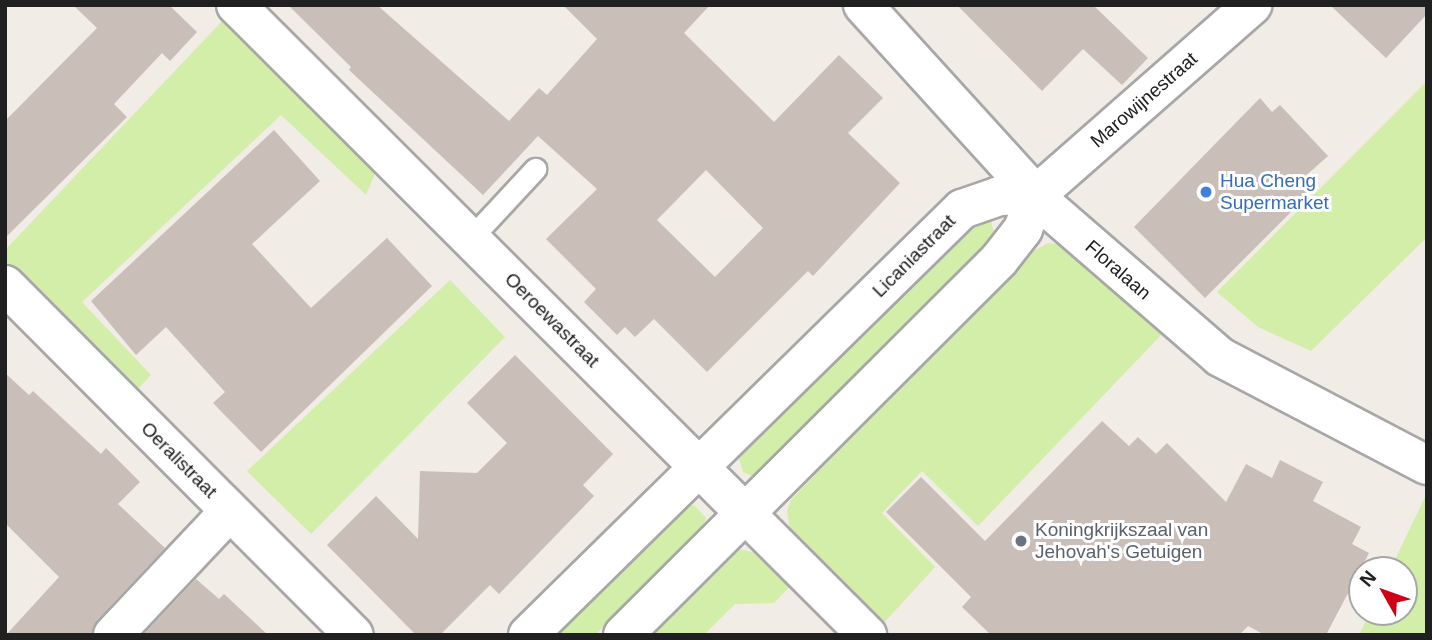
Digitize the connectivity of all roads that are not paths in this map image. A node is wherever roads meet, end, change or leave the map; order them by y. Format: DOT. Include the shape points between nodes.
graph roads {
  1 [pos="236,5"];
  2 [pos="863,5"];
  3 [pos="1252,5"];
  4 [pos="536,169"];
  5 [pos="1036,195"];
  6 [pos="470,239"];
  7 [pos="5,285"];
  8 [pos="1427,465"];
  9 [pos="700,467"];
  10 [pos="230,511"];
  11 [pos="747,513"];
  12 [pos="113,635"];
  13 [pos="354,635"];
  14 [pos="528,635"];
  15 [pos="623,635"];
  16 [pos="867,635"];
  1 -- 6 [label="street, Oeroewastraat"];
  2 -- 5 [label="street, Floralaan"];
  3 -- 5 [label="street, Marowijnestraat"];
  4 -- 6 [label="lane"];
  5 -- 8 [label="street, Floralaan" via="1220,357"];
  5 -- 9 [label="street, Licaniastraat" via="999,196 962,209"];
  5 -- 11 [label="street" via="1023,229 999,260"];
  6 -- 9 [label="street, Oeroewastraat"];
  7 -- 10 [label="street, Oeralistraat"];
  9 -- 11 [label="street, Oeroewastraat"];
  9 -- 14 [label="street, Licaniastraat"];
  10 -- 12 [label="street"];
  10 -- 13 [label="street, Oeralistraat"];
  11 -- 15 [label="street"];
  11 -- 16 [label="street, Oeroewastraat"];
}
